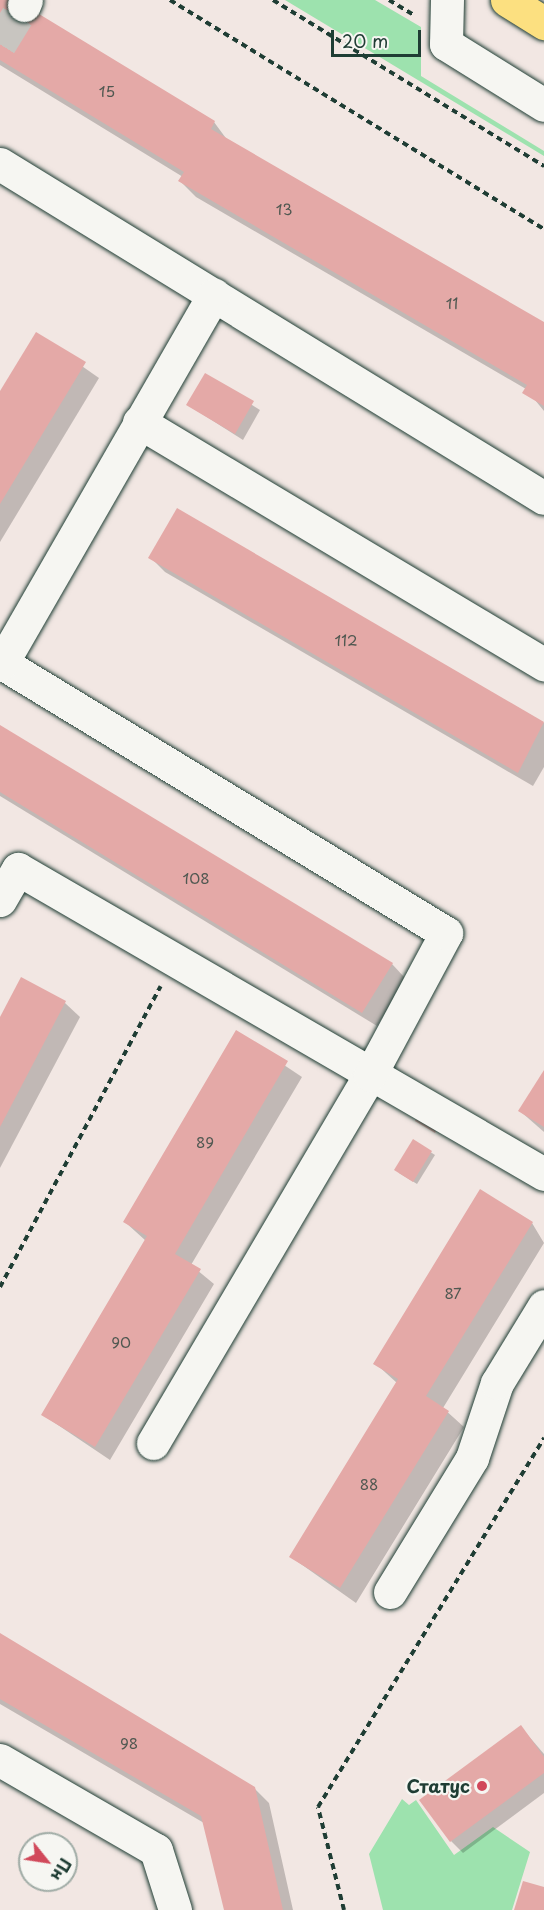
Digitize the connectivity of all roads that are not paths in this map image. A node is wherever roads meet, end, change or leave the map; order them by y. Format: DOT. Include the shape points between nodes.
graph roads {
  1 [pos="447,0"];
  2 [pos="507,0"];
  3 [pos="544,22"];
  4 [pos="544,105"];
  5 [pos="0,164"];
  6 [pos="213,295"];
  7 [pos="139,422"];
  8 [pos="544,498"];
  9 [pos="544,664"];
  10 [pos="0,900"];
  11 [pos="370,1075"];
  12 [pos="544,1174"];
  13 [pos="544,1306"];
  14 [pos="153,1443"];
  15 [pos="390,1592"];
  16 [pos="0,1760"];
  17 [pos="176,1910"];
  1 -- 4 [label="lane" via="446,45"];
  2 -- 3 [label="main road"];
  5 -- 6 [label="lane"];
  6 -- 7 [label="lane"];
  6 -- 8 [label="lane"];
  7 -- 9 [label="lane"];
  7 -- 11 [label="lane" via="2,663 439,925 444,944"];
  10 -- 11 [label="lane" via="18,869"];
  11 -- 12 [label="lane"];
  11 -- 14 [label="lane"];
  13 -- 15 [label="lane" via="497,1383 472,1458"];
  16 -- 17 [label="lane" via="156,1850"];
}
